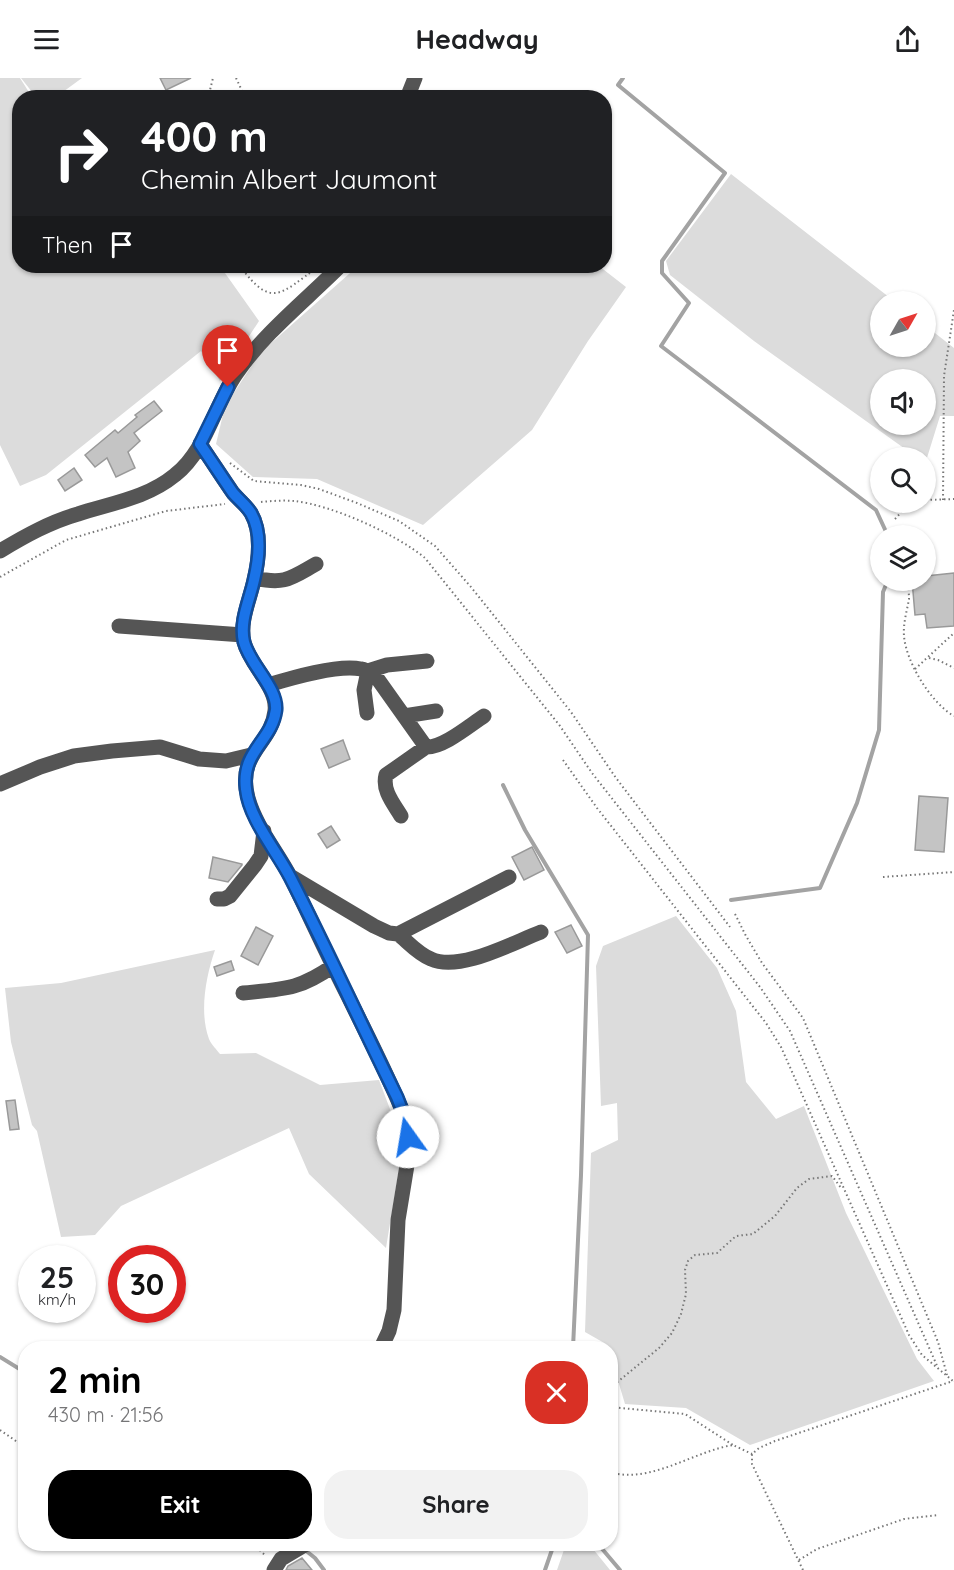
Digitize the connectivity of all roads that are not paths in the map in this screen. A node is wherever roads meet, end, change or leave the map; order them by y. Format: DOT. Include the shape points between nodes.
graph roads {
  1 [pos="333,273"];
  2 [pos="204,449"];
  3 [pos="0,551"];
  4 [pos="316,564"];
  5 [pos="255,578"];
  6 [pos="119,626"];
  7 [pos="243,635"];
  8 [pos="427,661"];
  9 [pos="368,671"];
  10 [pos="268,685"];
  11 [pos="436,711"];
  12 [pos="367,713"];
  13 [pos="404,716"];
  14 [pos="484,716"];
  15 [pos="426,747"];
  16 [pos="251,755"];
  17 [pos="0,784"];
  18 [pos="401,816"];
  19 [pos="264,831"];
  20 [pos="290,876"];
  21 [pos="509,877"];
  22 [pos="217,900"];
  23 [pos="541,932"];
  24 [pos="398,934"];
  25 [pos="333,966"];
  26 [pos="243,993"];
  27 [pos="384,1341"];
  28 [pos="295,1551"];
  29 [pos="275,1567"];
  1 -- 2 [label="street" via="269,334 236,374 220,400"];
  2 -- 3 [label="street" via="162,485 46,525"];
  2 -- 5 [label="street" via="256,525"];
  4 -- 5 [label="street" via="288,580"];
  5 -- 7 [label="street"];
  6 -- 7 [label="street"];
  7 -- 10 [label="street" via="247,652"];
  8 -- 9 [label="street"];
  9 -- 10 [label="street" via="345,667"];
  9 -- 12 [label="street" via="364,690"];
  9 -- 13 [label="street"];
  10 -- 16 [label="street" via="276,708 274,720"];
  11 -- 13 [label="street"];
  13 -- 15 [label="street"];
  14 -- 15 [label="street" via="442,744"];
  15 -- 18 [label="street" via="386,775 385,789"];
  16 -- 17 [label="street" via="226,760 199,759 159,747 112,751 74,756"];
  16 -- 19 [label="street" via="246,788"];
  19 -- 20 [label="street"];
  19 -- 22 [label="street" via="261,856 255,865 230,896"];
  20 -- 24 [label="street" via="374,926"];
  20 -- 25 [label="street"];
  21 -- 24 [label="street"];
  23 -- 24 [label="street" via="470,960 448,963 432,960"];
  25 -- 26 [label="street" via="292,988"];
  25 -- 27 [label="street" via="397,1097 408,1137 398,1220 394,1310"];
  28 -- 29 [label="street"];
}
